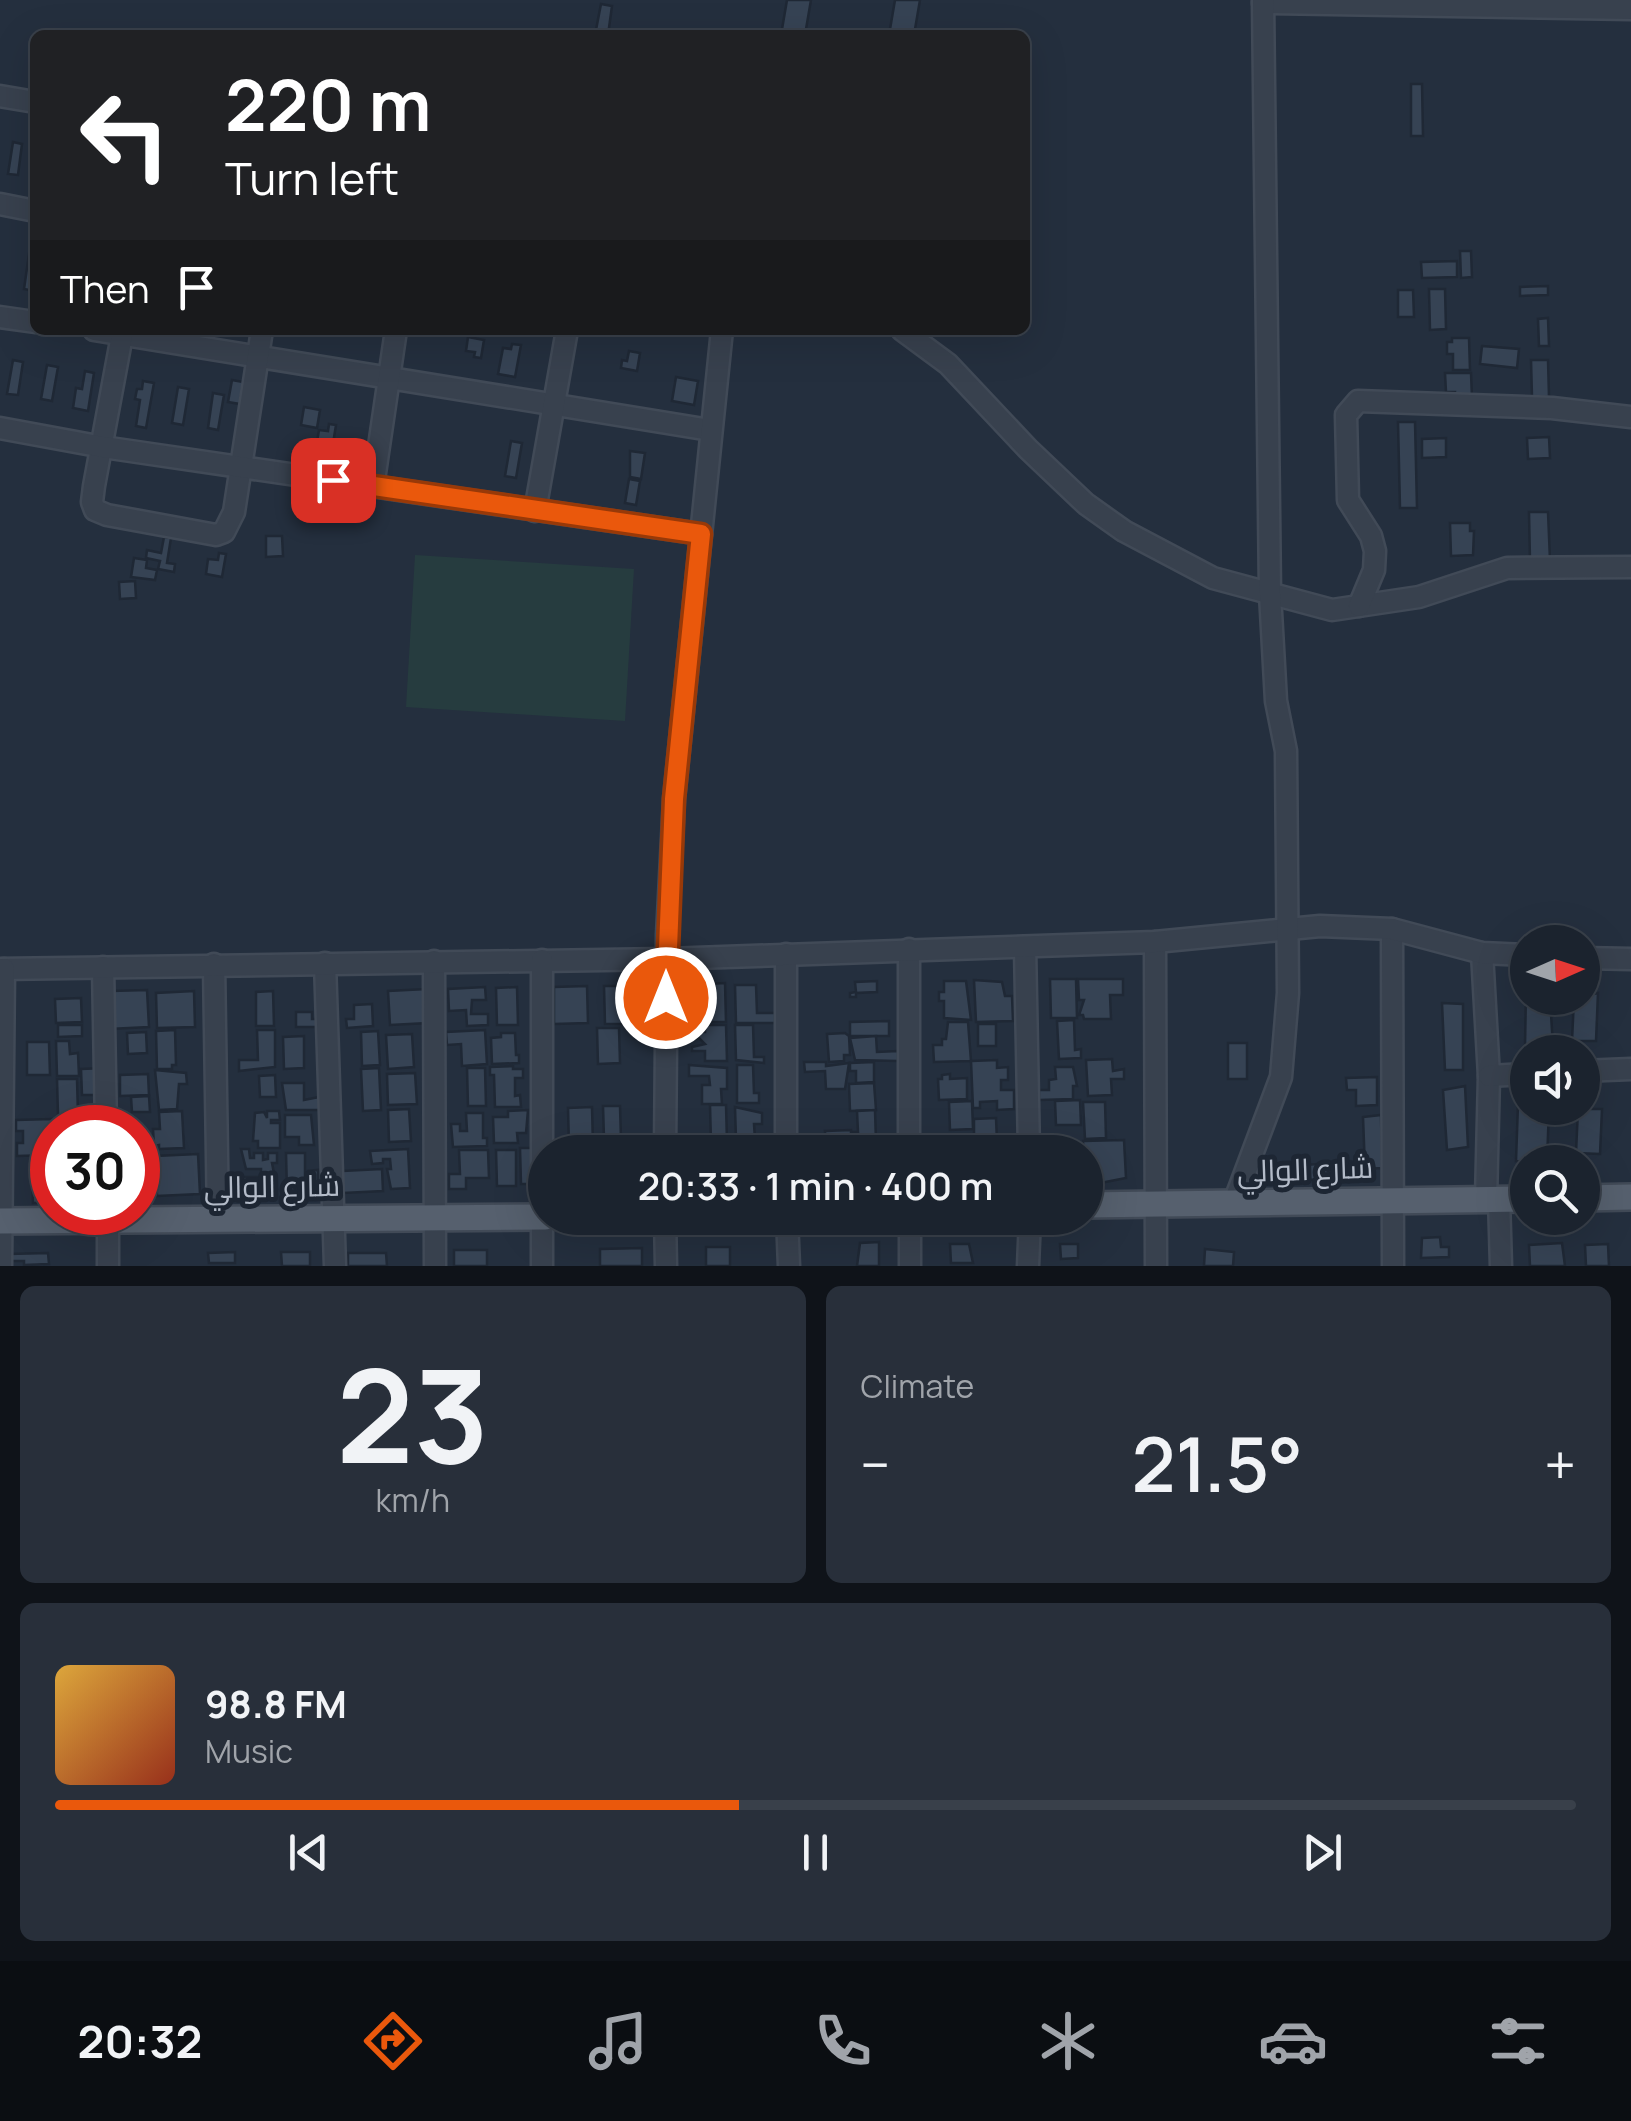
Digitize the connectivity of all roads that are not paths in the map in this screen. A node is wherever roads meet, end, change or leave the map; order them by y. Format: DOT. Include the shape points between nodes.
graph roads {
  1 [pos="1263,2"];
  2 [pos="1618,6"];
  3 [pos="0,96"];
  4 [pos="30,101"];
  5 [pos="0,204"];
  6 [pos="30,209"];
  7 [pos="0,316"];
  8 [pos="30,321"];
  9 [pos="122,335"];
  10 [pos="139,335"];
  11 [pos="261,335"];
  12 [pos="395,335"];
  13 [pos="566,335"];
  14 [pos="721,335"];
  15 [pos="909,335"];
  16 [pos="257,357"];
  17 [pos="389,378"];
  18 [pos="554,405"];
  19 [pos="1631,417"];
  20 [pos="0,428"];
  21 [pos="710,430"];
  22 [pos="103,446"];
  23 [pos="239,467"];
  24 [pos="372,486"];
  25 [pos="535,511"];
  26 [pos="701,534"];
  27 [pos="1631,567"];
  28 [pos="1270,594"];
  29 [pos="1359,606"];
  30 [pos="1286,930"];
  31 [pos="1392,930"];
  32 [pos="1154,942"];
  33 [pos="1025,947"];
  34 [pos="909,949"];
  35 [pos="1482,953"];
  36 [pos="786,954"];
  37 [pos="1510,955"];
  38 [pos="1600,958"];
  39 [pos="667,959"];
  40 [pos="1631,959"];
  41 [pos="542,960"];
  42 [pos="434,961"];
  43 [pos="326,963"];
  44 [pos="214,964"];
  45 [pos="103,967"];
  46 [pos="2,969"];
  47 [pos="1631,1069"];
  48 [pos="1600,1071"];
  49 [pos="1510,1075"];
  50 [pos="1489,1076"];
  51 [pos="106,1105"];
  52 [pos="543,1135"];
  53 [pos="665,1135"];
  54 [pos="786,1135"];
  55 [pos="909,1135"];
  56 [pos="1029,1135"];
  57 [pos="1600,1198"];
  58 [pos="1631,1198"];
  59 [pos="1493,1199"];
  60 [pos="1510,1199"];
  61 [pos="1393,1200"];
  62 [pos="1154,1204"];
  63 [pos="1103,1205"];
  64 [pos="1233,1205"];
  65 [pos="434,1217"];
  66 [pos="528,1217"];
  67 [pos="160,1218"];
  68 [pos="335,1219"];
  69 [pos="30,1220"];
  70 [pos="218,1220"];
  71 [pos="1,1221"];
  72 [pos="108,1235"];
  73 [pos="543,1235"];
  74 [pos="665,1235"];
  75 [pos="788,1235"];
  76 [pos="910,1235"];
  77 [pos="1029,1235"];
  78 [pos="1,1266"];
  79 [pos="108,1266"];
  80 [pos="335,1266"];
  81 [pos="435,1266"];
  82 [pos="542,1266"];
  83 [pos="666,1266"];
  84 [pos="789,1266"];
  85 [pos="910,1266"];
  86 [pos="1028,1266"];
  87 [pos="1156,1266"];
  88 [pos="1393,1266"];
  89 [pos="1501,1266"];
  1 -- 2 [label="street"];
  1 -- 28 [label="street"];
  3 -- 4 [label="street"];
  5 -- 6 [label="street"];
  7 -- 8 [label="street"];
  9 -- 22 [label="street"];
  10 -- 16 [label="street"];
  11 -- 16 [label="street"];
  12 -- 17 [label="street"];
  13 -- 18 [label="street"];
  14 -- 21 [label="street"];
  15 -- 28 [label="street" via="948,364 1086,504 1124,532 1214,578"];
  16 -- 17 [label="street"];
  16 -- 23 [label="street"];
  17 -- 18 [label="street"];
  17 -- 24 [label="street"];
  18 -- 21 [label="street"];
  18 -- 25 [label="street"];
  19 -- 29 [label="street" via="1358,401 1346,415 1348,500 1375,551"];
  20 -- 22 [label="street"];
  21 -- 26 [label="street"];
  22 -- 23 [label="street"];
  22 -- 23 [label="street" via="95,510 216,535 230,524"];
  23 -- 24 [label="street"];
  24 -- 25 [label="street"];
  25 -- 26 [label="street"];
  26 -- 39 [label="street" via="674,799"];
  27 -- 29 [label="street" via="1508,568 1419,597"];
  28 -- 29 [label="street" via="1332,610"];
  28 -- 30 [label="street" via="1286,751"];
  30 -- 31 [label="street"];
  30 -- 32 [label="street"];
  30 -- 64 [label="street" via="1281,1077"];
  31 -- 35 [label="street"];
  31 -- 61 [label="street"];
  32 -- 33 [label="street"];
  32 -- 62 [label="street"];
  33 -- 34 [label="street"];
  33 -- 56 [label="street"];
  34 -- 36 [label="street"];
  34 -- 55 [label="street"];
  35 -- 37 [label="street"];
  35 -- 50 [label="street"];
  36 -- 39 [label="street"];
  36 -- 54 [label="street"];
  38 -- 40 [label="street"];
  39 -- 41 [label="street"];
  39 -- 53 [label="street"];
  41 -- 42 [label="street"];
  41 -- 52 [label="street"];
  42 -- 43 [label="street"];
  42 -- 65 [label="street"];
  43 -- 44 [label="street"];
  43 -- 68 [label="street"];
  44 -- 45 [label="street"];
  44 -- 70 [label="street"];
  45 -- 46 [label="street"];
  45 -- 51 [label="street"];
  46 -- 71 [label="street"];
  47 -- 48 [label="street"];
  49 -- 50 [label="street"];
  50 -- 59 [label="street"];
  57 -- 58 [label="main road"];
  59 -- 60 [label="main road, شارع الوالي"];
  59 -- 61 [label="main road, شارع الوالي"];
  59 -- 89 [label="street"];
  61 -- 64 [label="main road, شارع الوالي"];
  61 -- 88 [label="street"];
  62 -- 63 [label="main road, شارع الوالي"];
  62 -- 64 [label="main road, شارع الوالي"];
  62 -- 87 [label="street"];
  65 -- 66 [label="main road, شارع الوالي"];
  65 -- 68 [label="main road, شارع الوالي"];
  65 -- 81 [label="street"];
  67 -- 70 [label="main road, شارع الوالي"];
  68 -- 70 [label="main road, شارع الوالي"];
  68 -- 80 [label="street"];
  69 -- 71 [label="main road, شارع الوالي"];
  71 -- 78 [label="street"];
  72 -- 79 [label="street"];
  73 -- 82 [label="street"];
  74 -- 83 [label="street"];
  75 -- 84 [label="street"];
  76 -- 85 [label="street"];
  77 -- 86 [label="street"];
}
